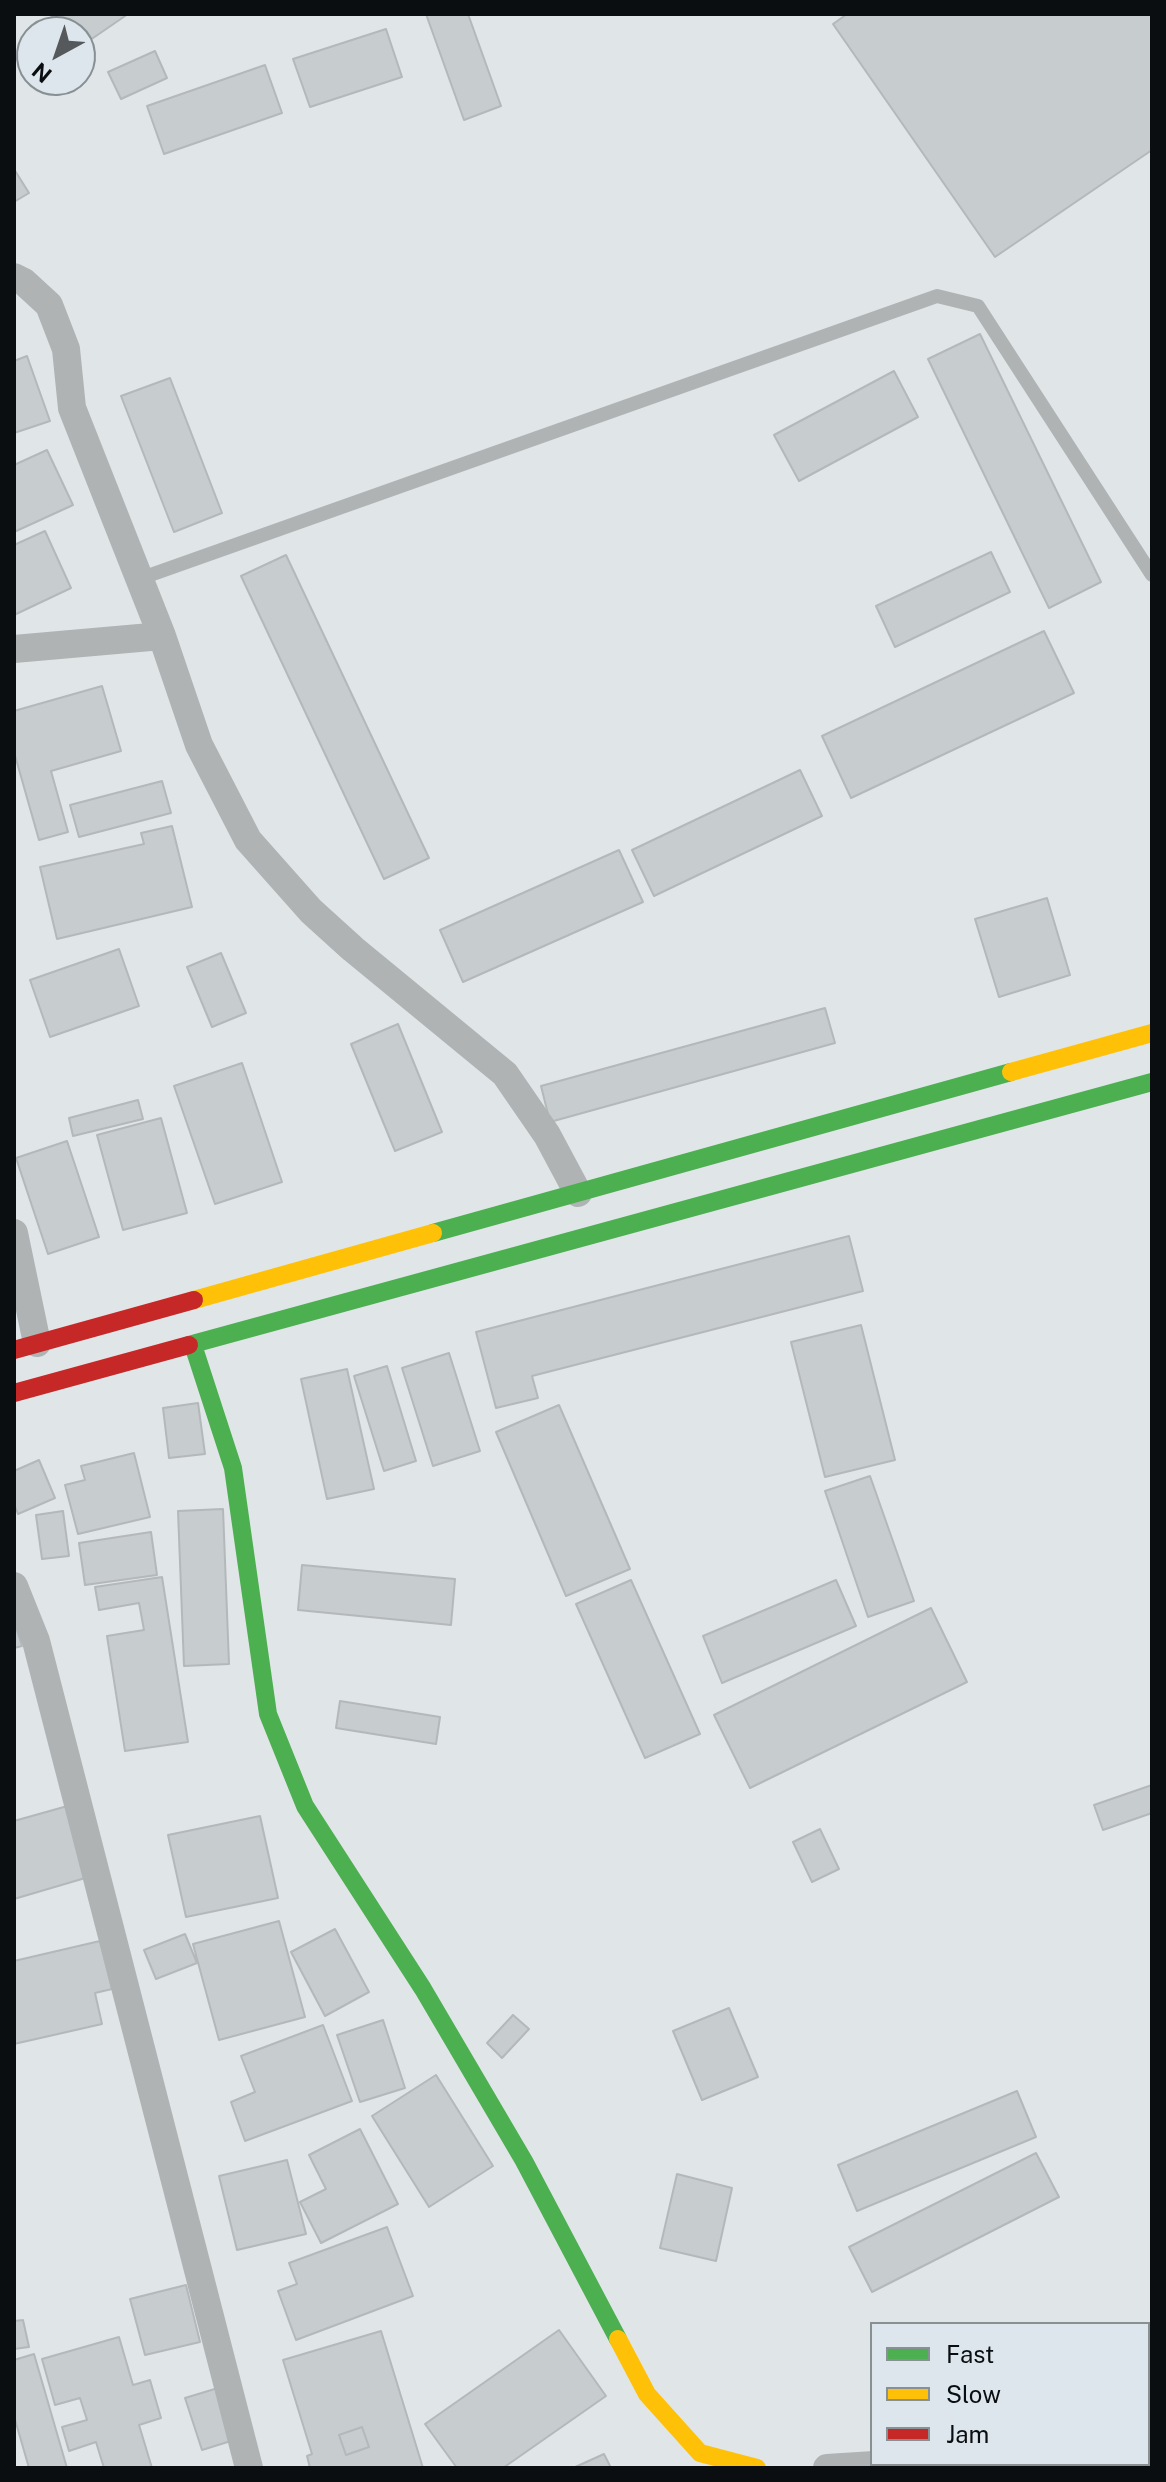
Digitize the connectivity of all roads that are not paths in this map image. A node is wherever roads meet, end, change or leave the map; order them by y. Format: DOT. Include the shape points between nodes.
graph roads {
  1 [pos="14,277"];
  2 [pos="1152,575"];
  3 [pos="139,579"];
  4 [pos="162,636"];
  5 [pos="14,649"];
  6 [pos="1152,1033"];
  7 [pos="1152,1082"];
  8 [pos="578,1193"];
  9 [pos="14,1233"];
  10 [pos="193,1345"];
  11 [pos="26,1347"];
  12 [pos="14,1393"];
  13 [pos="14,1586"];
  14 [pos="870,2465"];
  15 [pos="249,2468"];
  16 [pos="757,2468"];
  17 [pos="827,2468"];
  1 -- 3 [label="street" via="49,305 66,349 72,408"];
  2 -- 3 [label="lane" via="978,306 937,296"];
  3 -- 4 [label="street"];
  4 -- 5 [label="street"];
  4 -- 8 [label="street" via="199,745 248,840 311,911 505,1074"];
  6 -- 8 [label="main road"];
  7 -- 10 [label="main road"];
  8 -- 11 [label="main road"];
  9 -- 11 [label="street"];
  10 -- 12 [label="main road"];
  10 -- 16 [label="main road" via="233,1468 268,1714 305,1806 423,1989 524,2161 647,2394 700,2453"];
  13 -- 15 [label="street" via="36,1641"];
  14 -- 17 [label="street"];
}
